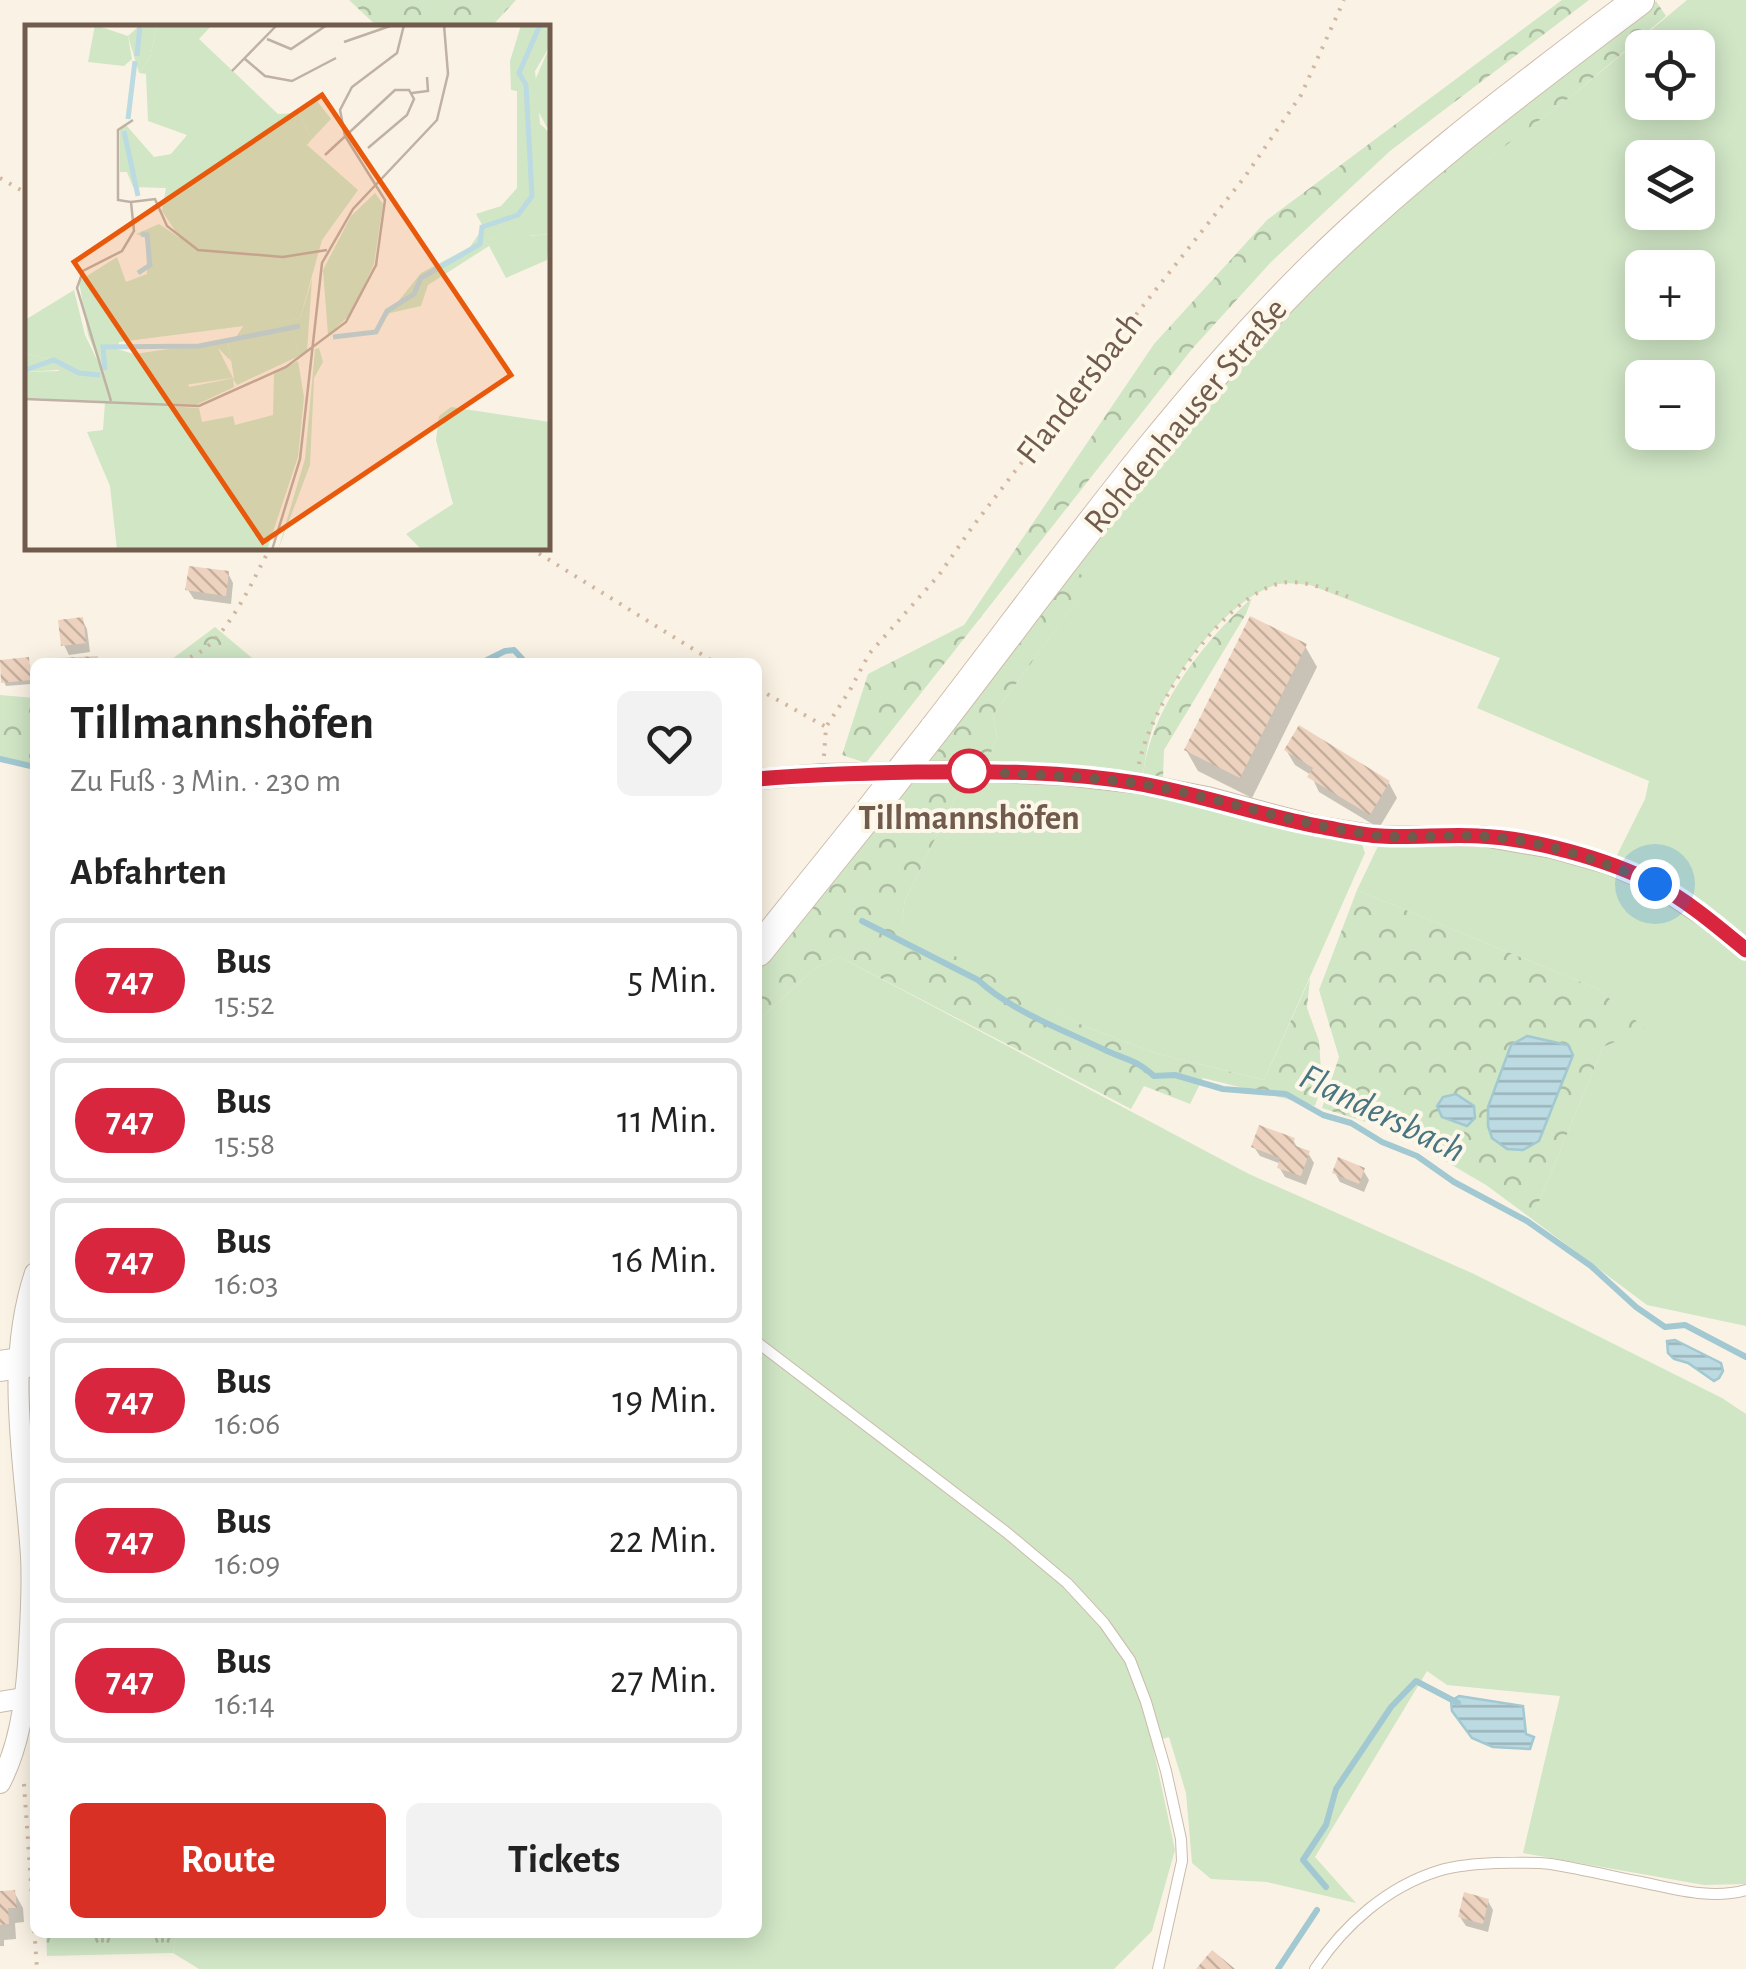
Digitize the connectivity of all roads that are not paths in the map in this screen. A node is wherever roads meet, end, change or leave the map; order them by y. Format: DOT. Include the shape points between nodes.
graph roads {
  1 [pos="1639,0"];
  2 [pos="762,779"];
  3 [pos="762,946"];
  4 [pos="1746,950"];
  5 [pos="30,1289"];
  6 [pos="762,1346"];
  7 [pos="18,1363"];
  8 [pos="30,1566"];
  9 [pos="30,1697"];
  10 [pos="0,1702"];
  11 [pos="0,1783"];
  12 [pos="1746,1890"];
  13 [pos="1158,1969"];
  14 [pos="1315,1969"];
  1 -- 3 [label="main road, Rohdenhauser Straße, bridge" via="1404,183 1243,340"];
  2 -- 4 [label="street" via="1065,774 1136,783 1362,834 1482,836 1552,848 1655,884"];
  5 -- 7 [label="street"];
  6 -- 13 [label="lane" via="1067,1582 1130,1660 1181,1839"];
  7 -- 8 [label="street"];
  9 -- 10 [label="street"];
  9 -- 11 [label="street"];
  12 -- 14 [label="lane" via="1703,1894 1549,1864 1440,1870 1352,1922"];
}
